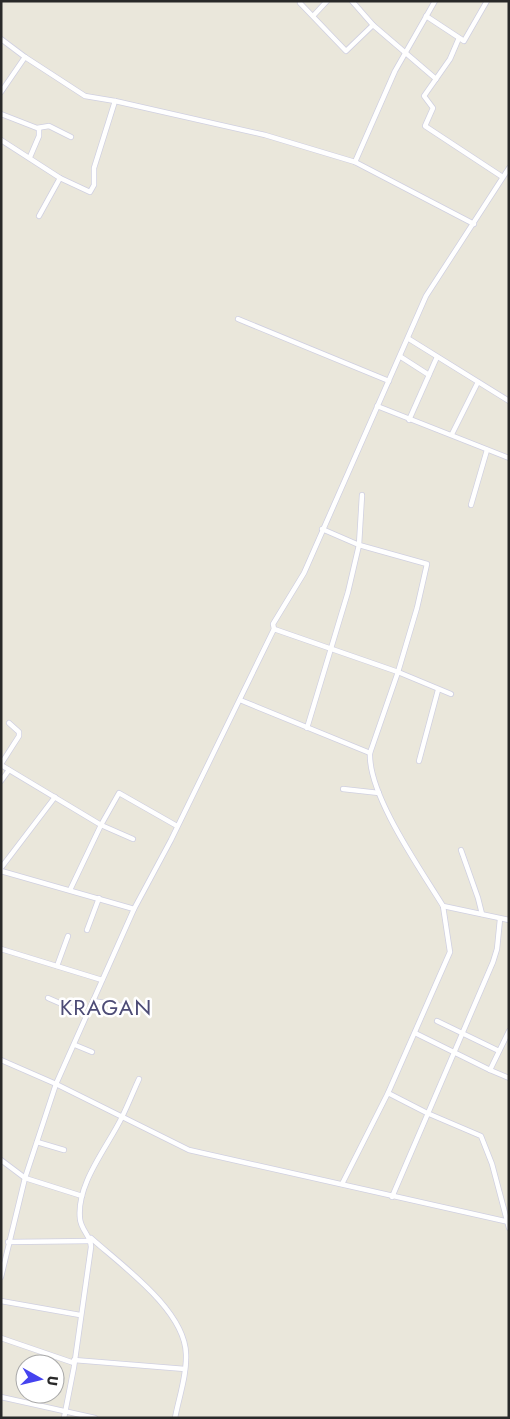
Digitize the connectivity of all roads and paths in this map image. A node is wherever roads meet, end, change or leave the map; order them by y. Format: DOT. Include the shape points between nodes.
graph roads {
  1 [pos="327,1"];
  2 [pos="352,1"];
  3 [pos="435,1"];
  4 [pos="487,1"];
  5 [pos="300,3"];
  6 [pos="358,3"];
  7 [pos="314,16"];
  8 [pos="426,16"];
  9 [pos="373,25"];
  10 [pos="459,38"];
  11 [pos="1,39"];
  12 [pos="405,52"];
  13 [pos="25,57"];
  14 [pos="436,78"];
  15 [pos="1,92"];
  16 [pos="115,101"];
  17 [pos="1,114"];
  18 [pos="40,128"];
  19 [pos="71,137"];
  20 [pos="1,140"];
  21 [pos="30,157"];
  22 [pos="355,162"];
  23 [pos="509,168"];
  24 [pos="501,176"];
  25 [pos="60,178"];
  26 [pos="39,216"];
  27 [pos="474,224"];
  28 [pos="238,320"];
  29 [pos="409,339"];
  30 [pos="401,357"];
  31 [pos="438,357"];
  32 [pos="429,375"];
  33 [pos="389,381"];
  34 [pos="478,382"];
  35 [pos="509,401"];
  36 [pos="377,406"];
  37 [pos="409,420"];
  38 [pos="452,434"];
  39 [pos="487,450"];
  40 [pos="509,458"];
  41 [pos="362,495"];
  42 [pos="471,505"];
  43 [pos="322,529"];
  44 [pos="359,545"];
  45 [pos="274,629"];
  46 [pos="331,650"];
  47 [pos="398,672"];
  48 [pos="438,690"];
  49 [pos="452,694"];
  50 [pos="240,700"];
  51 [pos="9,723"];
  52 [pos="307,728"];
  53 [pos="370,753"];
  54 [pos="419,761"];
  55 [pos="1,765"];
  56 [pos="9,770"];
  57 [pos="1,782"];
  58 [pos="343,789"];
  59 [pos="379,793"];
  60 [pos="55,797"];
  61 [pos="101,825"];
  62 [pos="178,826"];
  63 [pos="133,839"];
  64 [pos="461,850"];
  65 [pos="1,869"];
  66 [pos="70,890"];
  67 [pos="99,898"];
  68 [pos="443,906"];
  69 [pos="134,909"];
  70 [pos="482,914"];
  71 [pos="500,918"];
  72 [pos="509,920"];
  73 [pos="86,930"];
  74 [pos="68,936"];
  75 [pos="1,949"];
  76 [pos="57,966"];
  77 [pos="102,980"];
  78 [pos="48,998"];
  79 [pos="93,1001"];
  80 [pos="128,1007"];
  81 [pos="87,1015"];
  82 [pos="437,1021"];
  83 [pos="509,1031"];
  84 [pos="415,1032"];
  85 [pos="462,1034"];
  86 [pos="75,1045"];
  87 [pos="454,1051"];
  88 [pos="499,1051"];
  89 [pos="92,1052"];
  90 [pos="1,1060"];
  91 [pos="490,1070"];
  92 [pos="509,1078"];
  93 [pos="139,1079"];
  94 [pos="56,1084"];
  95 [pos="388,1093"];
  96 [pos="427,1113"];
  97 [pos="122,1118"];
  98 [pos="37,1142"];
  99 [pos="64,1150"];
  100 [pos="1,1160"];
  101 [pos="25,1178"];
  102 [pos="342,1184"];
  103 [pos="82,1196"];
  104 [pos="392,1197"];
  105 [pos="508,1222"];
  106 [pos="509,1228"];
  107 [pos="90,1239"];
  108 [pos="8,1242"];
  109 [pos="1,1277"];
  110 [pos="1,1301"];
  111 [pos="80,1315"];
  112 [pos="1,1338"];
  113 [pos="74,1361"];
  114 [pos="185,1369"];
  115 [pos="1,1397"];
  116 [pos="64,1411"];
  117 [pos="64,1418"];
  118 [pos="95,1418"];
  119 [pos="175,1418"];
  1 -- 7 [label="street"];
  2 -- 6 [label="street"];
  3 -- 8 [label="street"];
  4 -- 10 [label="street" via="464,41"];
  5 -- 7 [label="street"];
  6 -- 9 [label="street"];
  7 -- 9 [label="street" via="347,51"];
  8 -- 10 [label="street"];
  8 -- 12 [label="street"];
  9 -- 12 [label="street"];
  10 -- 14 [label="street" via="450,59"];
  11 -- 13 [label="street"];
  12 -- 14 [label="street"];
  12 -- 22 [label="street"];
  13 -- 15 [label="street"];
  13 -- 16 [label="street" via="85,96"];
  14 -- 24 [label="street" via="424,97 432,108 425,127"];
  16 -- 22 [label="street" via="285,140"];
  16 -- 25 [label="street" via="96,160 92,190 85,191"];
  17 -- 18 [label="street"];
  18 -- 19 [label="street" via="48,126"];
  18 -- 21 [label="street"];
  20 -- 21 [label="street"];
  21 -- 25 [label="street"];
  22 -- 27 [label="street"];
  23 -- 24 [label="street"];
  24 -- 27 [label="street"];
  25 -- 26 [label="street"];
  27 -- 29 [label="street" via="426,296"];
  28 -- 33 [label="street"];
  29 -- 30 [label="street"];
  29 -- 31 [label="street"];
  30 -- 32 [label="street"];
  30 -- 33 [label="street"];
  31 -- 32 [label="street"];
  31 -- 34 [label="street"];
  32 -- 37 [label="street"];
  33 -- 36 [label="street"];
  34 -- 35 [label="street"];
  34 -- 38 [label="street"];
  36 -- 37 [label="street"];
  36 -- 43 [label="street"];
  37 -- 38 [label="street"];
  38 -- 39 [label="street"];
  39 -- 40 [label="street"];
  39 -- 42 [label="street"];
  41 -- 44 [label="street"];
  43 -- 44 [label="street"];
  43 -- 45 [label="street" via="304,573 273,624"];
  44 -- 46 [label="street"];
  44 -- 47 [label="street" via="427,564 418,608"];
  45 -- 46 [label="street"];
  45 -- 50 [label="street"];
  46 -- 47 [label="street"];
  46 -- 52 [label="street"];
  47 -- 48 [label="street"];
  47 -- 53 [label="street"];
  48 -- 49 [label="street"];
  48 -- 54 [label="street"];
  50 -- 52 [label="street"];
  50 -- 62 [label="street"];
  51 -- 55 [label="street" via="19,736"];
  52 -- 53 [label="street"];
  53 -- 59 [label="street"];
  55 -- 56 [label="street"];
  56 -- 57 [label="street"];
  56 -- 60 [label="street"];
  58 -- 59 [label="street"];
  59 -- 68 [label="street"];
  60 -- 61 [label="street"];
  60 -- 65 [label="street"];
  61 -- 62 [label="street" via="121,793"];
  61 -- 63 [label="street"];
  61 -- 66 [label="street"];
  62 -- 69 [label="street"];
  64 -- 70 [label="street"];
  65 -- 66 [label="street"];
  66 -- 67 [label="street"];
  67 -- 69 [label="street"];
  67 -- 73 [label="street"];
  68 -- 70 [label="street"];
  68 -- 84 [label="street" via="450,952"];
  69 -- 77 [label="street"];
  70 -- 71 [label="street"];
  71 -- 72 [label="street"];
  71 -- 85 [label="street" via="496,954"];
  74 -- 76 [label="street"];
  75 -- 76 [label="street"];
  76 -- 77 [label="street"];
  77 -- 79 [label="street"];
  78 -- 81 [label="street"];
  79 -- 80 [label="street"];
  79 -- 81 [label="street"];
  81 -- 86 [label="street"];
  82 -- 85 [label="street"];
  83 -- 88 [label="street"];
  84 -- 87 [label="street"];
  84 -- 95 [label="street"];
  85 -- 87 [label="street"];
  85 -- 88 [label="street"];
  86 -- 89 [label="street"];
  86 -- 94 [label="street"];
  87 -- 91 [label="street"];
  87 -- 96 [label="street"];
  88 -- 91 [label="street"];
  90 -- 94 [label="street"];
  91 -- 92 [label="street"];
  93 -- 97 [label="street"];
  94 -- 97 [label="street"];
  94 -- 98 [label="street"];
  95 -- 96 [label="street"];
  95 -- 102 [label="street"];
  96 -- 104 [label="street"];
  96 -- 105 [label="street" via="483,1139"];
  97 -- 102 [label="street" via="189,1150"];
  97 -- 103 [label="street"];
  98 -- 99 [label="street"];
  98 -- 101 [label="street"];
  100 -- 101 [label="street"];
  101 -- 103 [label="street"];
  101 -- 108 [label="street"];
  102 -- 104 [label="street"];
  103 -- 107 [label="street" via="80,1220"];
  104 -- 105 [label="street"];
  105 -- 106 [label="street"];
  107 -- 108 [label="street"];
  107 -- 111 [label="street"];
  107 -- 114 [label="street" via="140,1282 173,1317 186,1350"];
  108 -- 109 [label="street"];
  110 -- 111 [label="street"];
  111 -- 113 [label="street"];
  112 -- 113 [label="street"];
  113 -- 114 [label="street"];
  113 -- 116 [label="street"];
  114 -- 119 [label="street"];
  115 -- 116 [label="street"];
  116 -- 117 [label="street"];
  116 -- 118 [label="street"];
}
